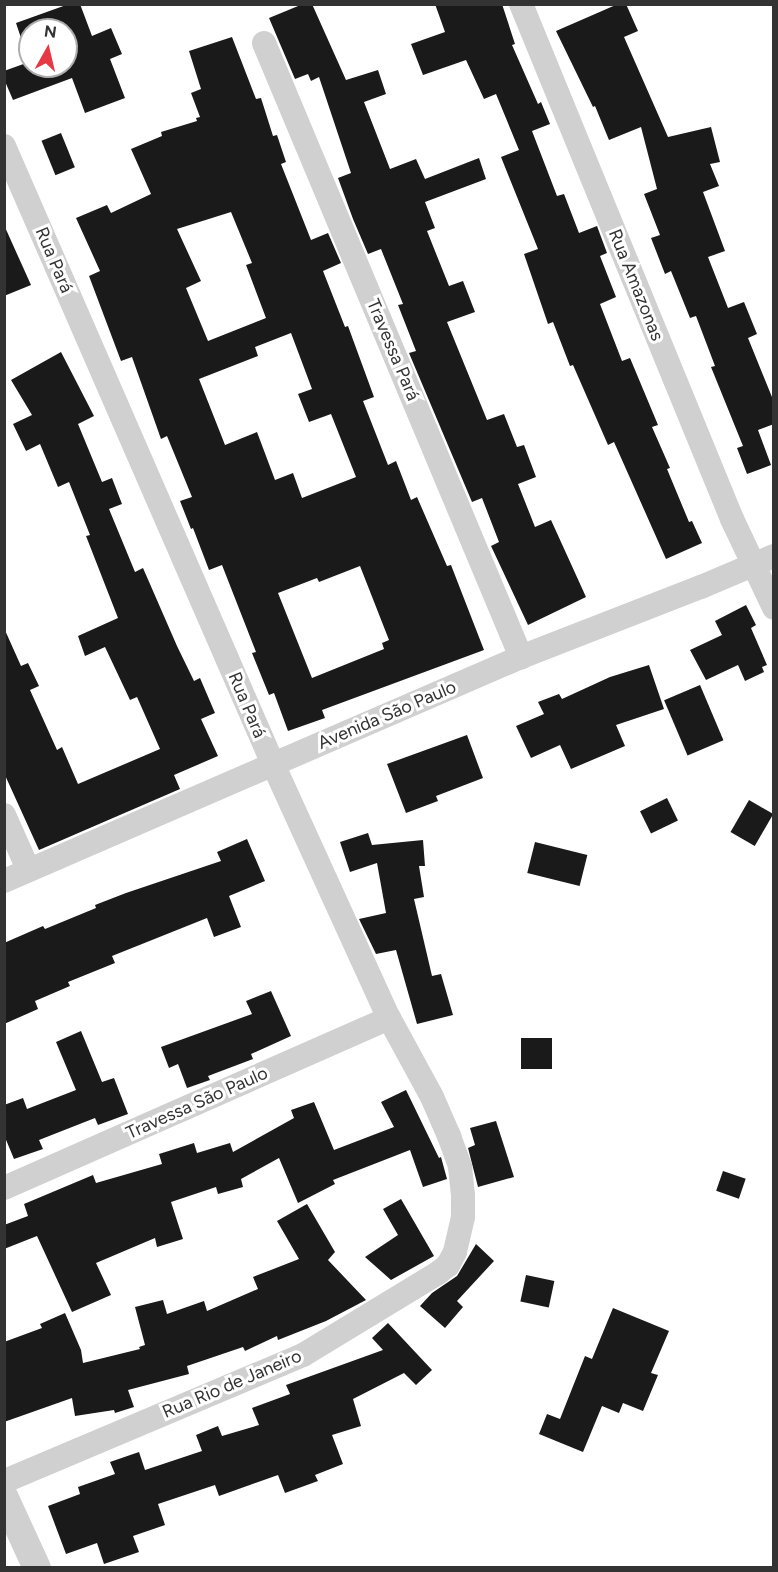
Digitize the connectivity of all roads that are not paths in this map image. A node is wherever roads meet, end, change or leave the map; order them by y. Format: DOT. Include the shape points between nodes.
graph roads {
  1 [pos="521,4"];
  2 [pos="264,43"];
  3 [pos="4,146"];
  4 [pos="764,560"];
  5 [pos="774,608"];
  6 [pos="521,657"];
  7 [pos="273,764"];
  8 [pos="4,815"];
  9 [pos="28,869"];
  10 [pos="4,881"];
  11 [pos="389,1018"];
  12 [pos="4,1188"];
  13 [pos="448,1265"];
  14 [pos="4,1481"];
  15 [pos="4,1496"];
  16 [pos="37,1568"];
  1 -- 4 [label="street, Rua Amazonas" via="732,519"];
  2 -- 6 [label="street, Travessa Pará"];
  3 -- 7 [label="street, Rua Pará"];
  4 -- 5 [label="street, Rua Amazonas"];
  4 -- 6 [label="street, Avenida São Paulo"];
  6 -- 7 [label="street, Avenida São Paulo"];
  7 -- 9 [label="street, Avenida São Paulo"];
  7 -- 11 [label="street, Rua Pará"];
  8 -- 9 [label="street"];
  9 -- 10 [label="street, Avenida São Paulo"];
  11 -- 12 [label="street, Travessa São Paulo"];
  11 -- 13 [label="street, Rua Pará" via="432,1097 460,1167 463,1217"];
  13 -- 14 [label="street, Rua Rio de Janeiro" via="303,1355"];
  15 -- 16 [label="street"];
}
